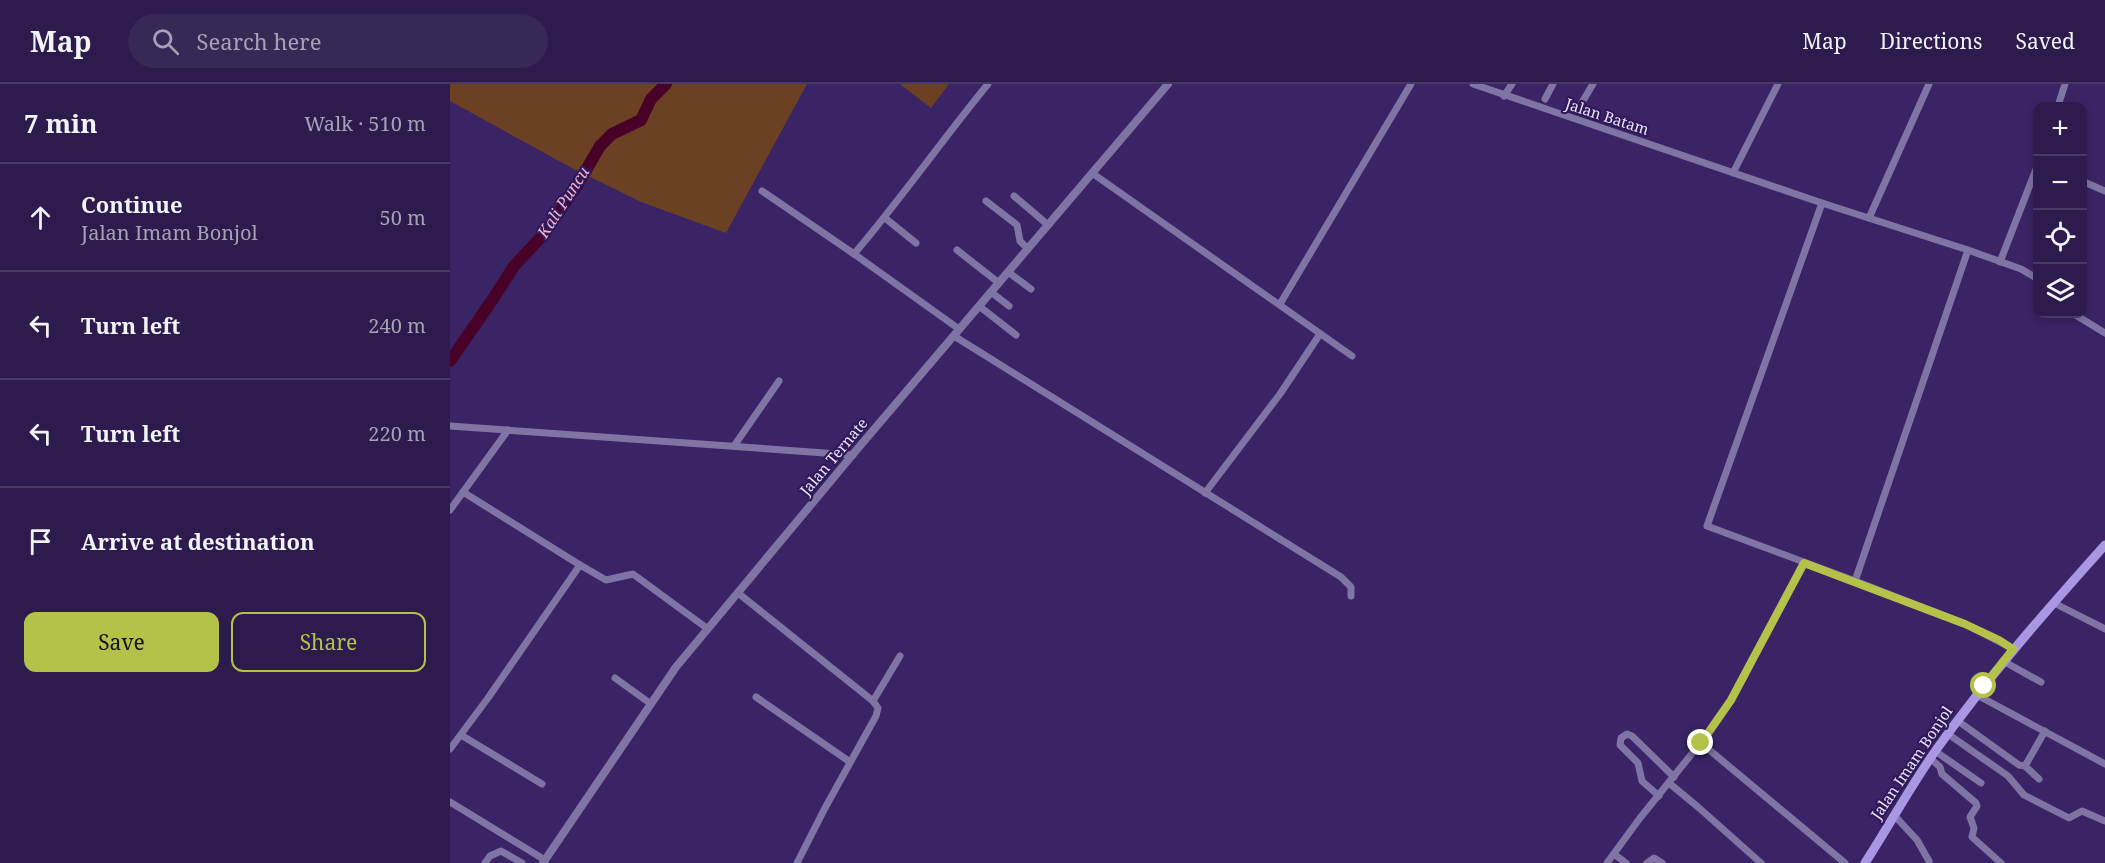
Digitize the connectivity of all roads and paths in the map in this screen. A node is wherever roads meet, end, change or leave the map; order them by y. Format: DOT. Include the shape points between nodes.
graph roads {
  1 [pos="988,84"];
  2 [pos="1168,84"];
  3 [pos="1411,84"];
  4 [pos="1473,84"];
  5 [pos="1512,84"];
  6 [pos="1553,84"];
  7 [pos="1593,84"];
  8 [pos="1778,84"];
  9 [pos="1929,84"];
  10 [pos="2065,84"];
  11 [pos="1504,96"];
  12 [pos="1545,99"];
  13 [pos="2059,102"];
  14 [pos="1578,109"];
  15 [pos="1092,173"];
  16 [pos="1733,173"];
  17 [pos="2033,175"];
  18 [pos="2087,183"];
  19 [pos="762,191"];
  20 [pos="2105,191"];
  21 [pos="1014,196"];
  22 [pos="986,201"];
  23 [pos="1821,203"];
  24 [pos="885,218"];
  25 [pos="1869,218"];
  26 [pos="1048,225"];
  27 [pos="916,243"];
  28 [pos="1028,249"];
  29 [pos="957,250"];
  30 [pos="1968,250"];
  31 [pos="854,254"];
  32 [pos="2000,262"];
  33 [pos="1008,272"];
  34 [pos="2033,276"];
  35 [pos="999,283"];
  36 [pos="1031,289"];
  37 [pos="991,292"];
  38 [pos="1280,304"];
  39 [pos="979,306"];
  40 [pos="1009,306"];
  41 [pos="2081,318"];
  42 [pos="956,333"];
  43 [pos="2105,333"];
  44 [pos="1320,334"];
  45 [pos="1016,335"];
  46 [pos="1352,356"];
  47 [pos="779,381"];
  48 [pos="450,426"];
  49 [pos="508,430"];
  50 [pos="734,446"];
  51 [pos="853,455"];
  52 [pos="463,492"];
  53 [pos="1205,493"];
  54 [pos="450,510"];
  55 [pos="2105,545"];
  56 [pos="1804,563"];
  57 [pos="580,565"];
  58 [pos="1855,581"];
  59 [pos="738,593"];
  60 [pos="1351,596"];
  61 [pos="2054,603"];
  62 [pos="708,629"];
  63 [pos="2105,629"];
  64 [pos="2013,649"];
  65 [pos="900,656"];
  66 [pos="2003,661"];
  67 [pos="615,678"];
  68 [pos="2041,682"];
  69 [pos="1977,695"];
  70 [pos="756,697"];
  71 [pos="873,701"];
  72 [pos="651,704"];
  73 [pos="1958,721"];
  74 [pos="2045,731"];
  75 [pos="1948,734"];
  76 [pos="461,735"];
  77 [pos="1701,743"];
  78 [pos="450,749"];
  79 [pos="1933,755"];
  80 [pos="850,762"];
  81 [pos="2105,764"];
  82 [pos="2025,766"];
  83 [pos="2039,779"];
  84 [pos="1671,780"];
  85 [pos="1982,783"];
  86 [pos="542,784"];
  87 [pos="1659,796"];
  88 [pos="450,802"];
  89 [pos="1894,815"];
  90 [pos="2105,821"];
  91 [pos="1614,854"];
  92 [pos="544,861"];
  93 [pos="1929,861"];
  94 [pos="486,863"];
  95 [pos="522,863"];
  96 [pos="797,863"];
  97 [pos="1607,863"];
  98 [pos="1626,863"];
  99 [pos="1647,863"];
  100 [pos="1662,863"];
  101 [pos="1761,863"];
  102 [pos="1845,863"];
  103 [pos="1865,863"];
  104 [pos="2001,863"];
  1 -- 24 [label="street"];
  2 -- 15 [label="street, Jalan Ternate"];
  3 -- 38 [label="street"];
  4 -- 11 [label="street, Jalan Batam"];
  5 -- 11 [label="street"];
  6 -- 12 [label="street"];
  7 -- 14 [label="street"];
  8 -- 16 [label="street"];
  9 -- 25 [label="street"];
  10 -- 13 [label="street"];
  11 -- 16 [label="street, Jalan Batam"];
  15 -- 26 [label="street, Jalan Ternate"];
  15 -- 38 [label="street"];
  16 -- 23 [label="street, Jalan Batam"];
  17 -- 32 [label="street"];
  18 -- 20 [label="street"];
  19 -- 31 [label="street"];
  21 -- 26 [label="street"];
  22 -- 28 [label="street" via="1017,225 1020,241"];
  23 -- 25 [label="street, Jalan Batam"];
  23 -- 56 [label="street" via="1707,526"];
  24 -- 27 [label="street"];
  24 -- 31 [label="street"];
  25 -- 30 [label="street, Jalan Batam"];
  26 -- 28 [label="street, Jalan Ternate"];
  28 -- 33 [label="street, Jalan Ternate"];
  29 -- 35 [label="street"];
  30 -- 32 [label="street, Jalan Batam"];
  30 -- 58 [label="street"];
  31 -- 42 [label="street"];
  32 -- 34 [label="street, Jalan Batam"];
  33 -- 35 [label="street, Jalan Ternate"];
  33 -- 36 [label="street"];
  35 -- 37 [label="street, Jalan Ternate"];
  37 -- 39 [label="street, Jalan Ternate"];
  37 -- 40 [label="street"];
  38 -- 44 [label="street"];
  39 -- 42 [label="street, Jalan Ternate"];
  39 -- 45 [label="street"];
  41 -- 43 [label="street"];
  42 -- 51 [label="street, Jalan Ternate"];
  42 -- 53 [label="street"];
  44 -- 46 [label="street"];
  44 -- 53 [label="street"];
  47 -- 50 [label="street"];
  48 -- 49 [label="street"];
  49 -- 50 [label="street"];
  49 -- 52 [label="street"];
  50 -- 51 [label="street"];
  51 -- 59 [label="street, Jalan Ternate"];
  52 -- 54 [label="street"];
  52 -- 57 [label="street"];
  53 -- 60 [label="street" via="1341,577 1351,587"];
  55 -- 61 [label="main road, Jalan Imam Bonjol"];
  56 -- 58 [label="street"];
  56 -- 77 [label="street" via="1731,700"];
  57 -- 62 [label="street" via="606,580 633,574"];
  57 -- 76 [label="street"];
  58 -- 64 [label="street" via="1965,624"];
  59 -- 62 [label="street, Jalan Ternate"];
  59 -- 71 [label="street"];
  61 -- 63 [label="street"];
  61 -- 64 [label="main road, Jalan Imam Bonjol"];
  62 -- 72 [label="street, Jalan Ternate"];
  64 -- 66 [label="main road, Jalan Imam Bonjol"];
  65 -- 71 [label="street"];
  66 -- 68 [label="street"];
  66 -- 69 [label="main road, Jalan Imam Bonjol"];
  67 -- 72 [label="street"];
  69 -- 73 [label="main road, Jalan Imam Bonjol"];
  69 -- 74 [label="street"];
  70 -- 80 [label="street"];
  71 -- 80 [label="street" via="877,714"];
  72 -- 92 [label="street, Jalan Ternate"];
  73 -- 75 [label="main road, Jalan Imam Bonjol"];
  73 -- 82 [label="street"];
  74 -- 81 [label="street"];
  74 -- 82 [label="street"];
  75 -- 79 [label="main road, Jalan Imam Bonjol"];
  75 -- 90 [label="street" via="2008,776 2035,802 2069,818 2082,811"];
  76 -- 78 [label="street"];
  76 -- 86 [label="street"];
  77 -- 84 [label="street"];
  77 -- 102 [label="street"];
  79 -- 85 [label="street"];
  79 -- 89 [label="main road, Jalan Imam Bonjol"];
  79 -- 104 [label="street" via="1942,774 1976,803 1970,817 1972,837"];
  80 -- 96 [label="street"];
  82 -- 83 [label="street"];
  84 -- 87 [label="street"];
  84 -- 87 [label="street" via="1632,736 1621,738 1620,745 1638,763 1642,781"];
  84 -- 101 [label="street"];
  87 -- 91 [label="street"];
  88 -- 92 [label="street"];
  89 -- 93 [label="street" via="1917,840"];
  89 -- 103 [label="main road, Jalan Imam Bonjol"];
  91 -- 97 [label="street"];
  91 -- 98 [label="street"];
  94 -- 95 [label="street" via="501,850"];
  99 -- 100 [label="street" via="1654,858"];
}
